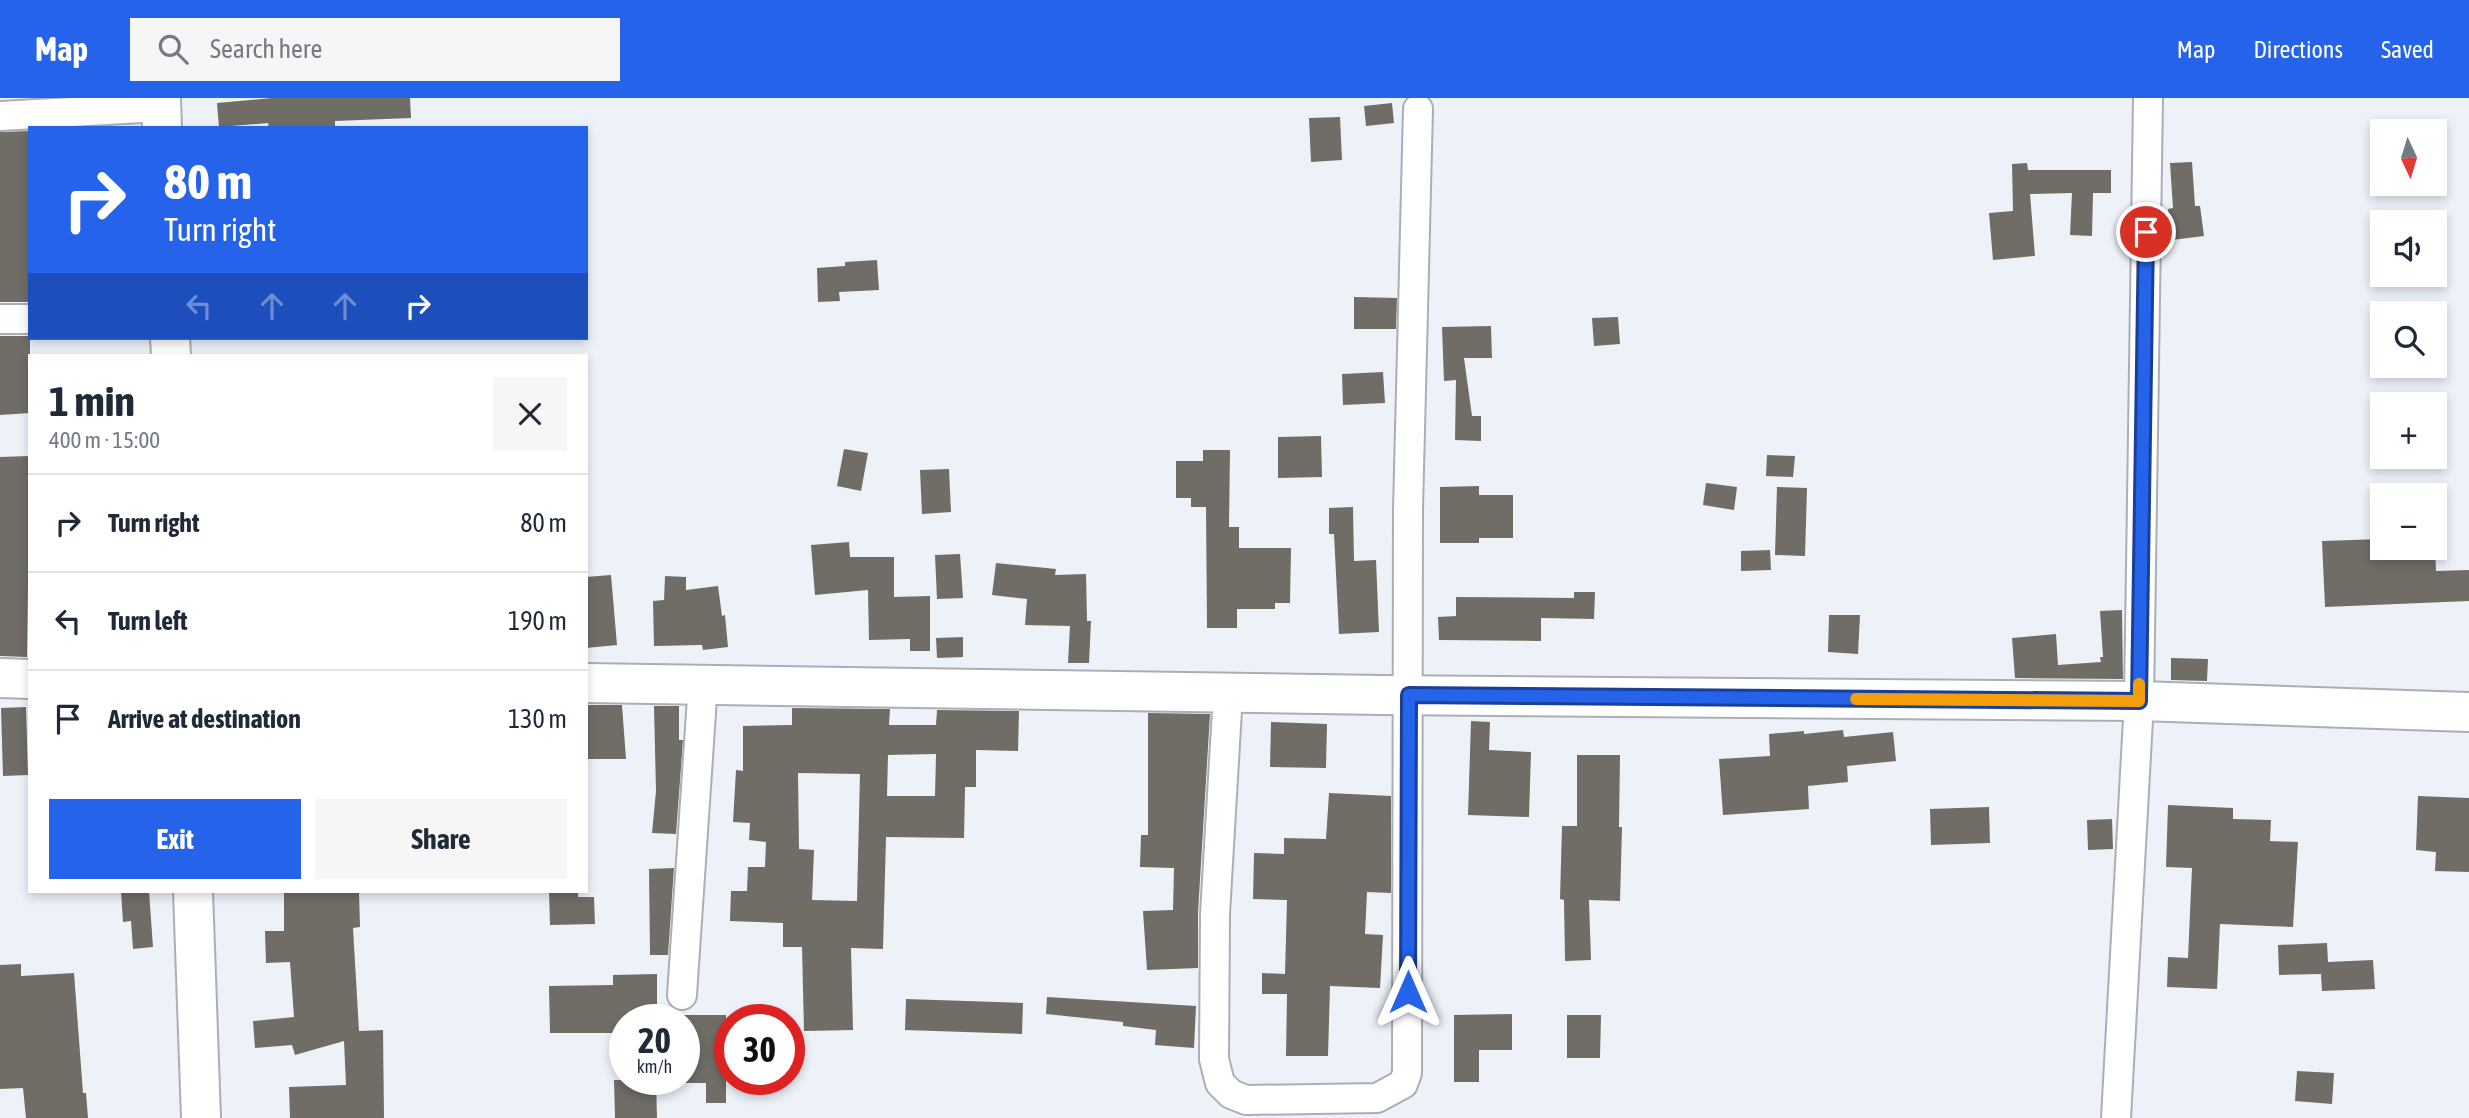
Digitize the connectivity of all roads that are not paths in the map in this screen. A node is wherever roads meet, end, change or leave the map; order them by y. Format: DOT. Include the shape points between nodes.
graph roads {
  1 [pos="2148,98"];
  2 [pos="1418,109"];
  3 [pos="161,111"];
  4 [pos="0,116"];
  5 [pos="0,319"];
  6 [pos="28,319"];
  7 [pos="0,678"];
  8 [pos="28,679"];
  9 [pos="588,683"];
  10 [pos="703,683"];
  11 [pos="1228,693"];
  12 [pos="1409,695"];
  13 [pos="2139,701"];
  14 [pos="2469,712"];
  15 [pos="193,893"];
  16 [pos="682,995"];
  17 [pos="201,1118"];
  18 [pos="2116,1118"];
  1 -- 13 [label="street"];
  2 -- 12 [label="street" via="1408,510"];
  3 -- 4 [label="street"];
  5 -- 6 [label="street"];
  7 -- 8 [label="main road"];
  9 -- 10 [label="main road"];
  10 -- 11 [label="main road"];
  10 -- 16 [label="street"];
  11 -- 12 [label="main road"];
  11 -- 12 [label="street" via="1216,914 1214,1059 1220,1083 1246,1100 1377,1098 1403,1084 1408,1073"];
  12 -- 13 [label="main road"];
  13 -- 14 [label="main road"];
  13 -- 18 [label="street"];
  15 -- 17 [label="main road"];
}
